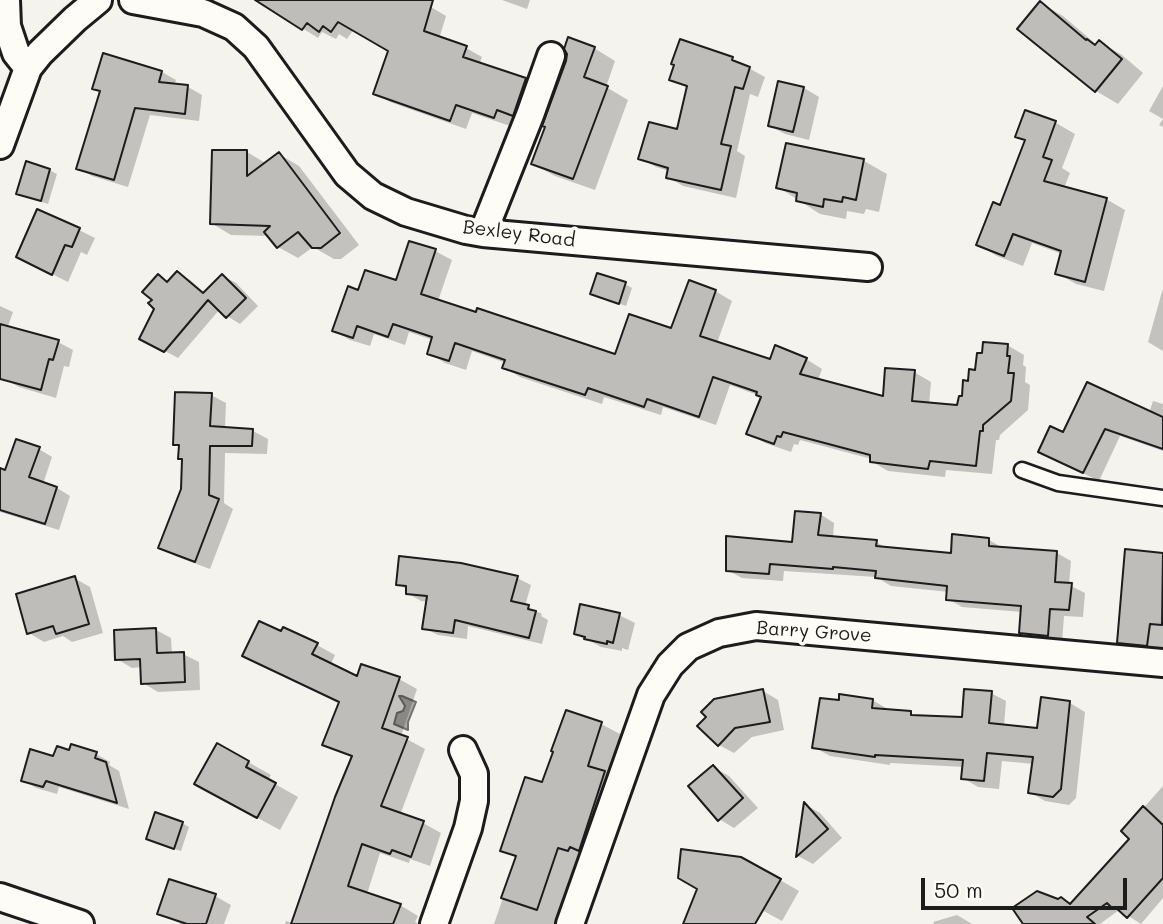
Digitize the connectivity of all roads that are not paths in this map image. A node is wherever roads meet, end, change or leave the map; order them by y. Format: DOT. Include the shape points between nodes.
graph roads {
  1 [pos="6,0"];
  2 [pos="98,0"];
  3 [pos="133,0"];
  4 [pos="551,56"];
  5 [pos="28,68"];
  6 [pos="0,145"];
  7 [pos="483,233"];
  8 [pos="868,267"];
  9 [pos="1021,470"];
  10 [pos="1163,498"];
  11 [pos="1163,663"];
  12 [pos="463,750"];
  13 [pos="0,897"];
  14 [pos="80,924"];
  15 [pos="434,924"];
  16 [pos="570,924"];
  1 -- 5 [label="street" via="7,26 16,53"];
  2 -- 5 [label="street"];
  3 -- 7 [label="street, Bexley Road" via="203,13 234,27 256,47 347,174 373,196 406,212"];
  4 -- 7 [label="street"];
  5 -- 6 [label="street"];
  7 -- 8 [label="street, Bexley Road"];
  9 -- 10 [label="lane" via="1058,483"];
  11 -- 16 [label="street, Barry Grove" via="756,625 719,633 688,647 651,695"];
  12 -- 15 [label="street" via="474,774 474,801"];
  13 -- 14 [label="street"];
}
